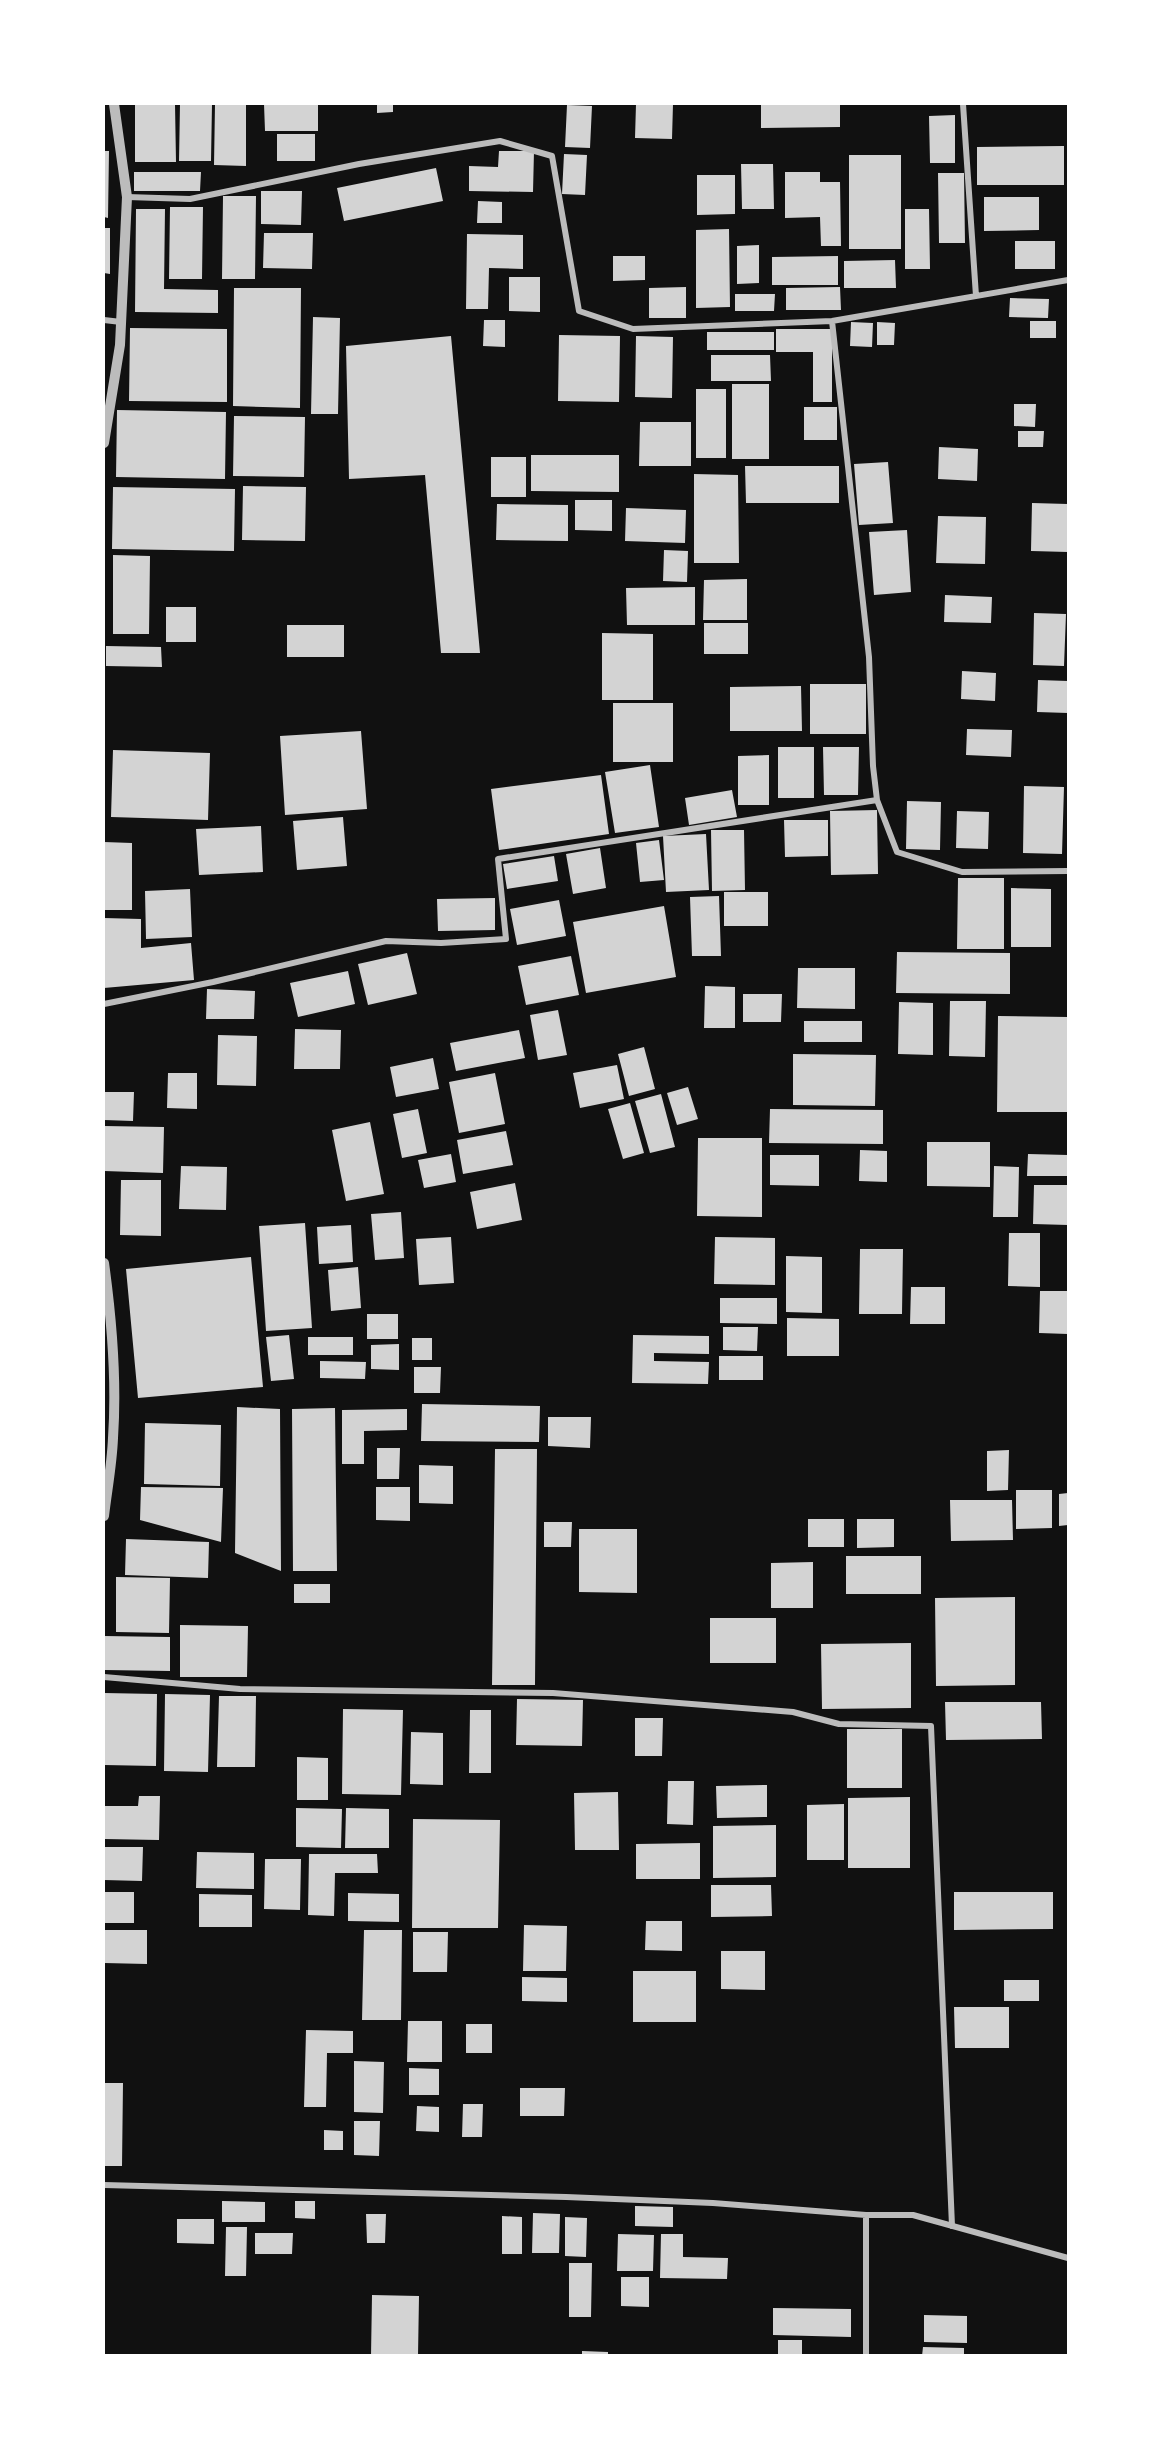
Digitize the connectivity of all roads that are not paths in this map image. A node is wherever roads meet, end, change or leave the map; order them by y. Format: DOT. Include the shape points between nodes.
graph roads {
  1 [pos="114,104"];
  2 [pos="963,104"];
  3 [pos="127,197"];
  4 [pos="1068,280"];
  5 [pos="976,296"];
  6 [pos="104,320"];
  7 [pos="832,321"];
  8 [pos="121,322"];
  9 [pos="104,443"];
  10 [pos="877,800"];
  11 [pos="1068,871"];
  12 [pos="104,1004"];
  13 [pos="104,1263"];
  14 [pos="104,1516"];
  15 [pos="104,1677"];
  16 [pos="104,2185"];
  17 [pos="866,2215"];
  18 [pos="952,2226"];
  19 [pos="1068,2258"];
  20 [pos="866,2355"];
  1 -- 3 [label="street"];
  2 -- 5 [label="street"];
  3 -- 7 [label="street" via="190,199 359,164 500,141 552,156 579,311 633,329"];
  3 -- 8 [label="street"];
  4 -- 5 [label="street"];
  5 -- 7 [label="street"];
  6 -- 8 [label="street"];
  7 -- 10 [label="street" via="869,657"];
  8 -- 9 [label="street"];
  10 -- 11 [label="street" via="897,852 962,872"];
  10 -- 12 [label="street" via="498,859 506,939 386,941"];
  13 -- 14 [label="street" via="113,1323 114,1388"];
  15 -- 18 [label="street" via="240,1689 553,1693 793,1712 839,1724 931,1726"];
  16 -- 17 [label="street" via="566,2197"];
  17 -- 18 [label="street" via="913,2215"];
  17 -- 20 [label="street"];
  18 -- 19 [label="street"];
}
